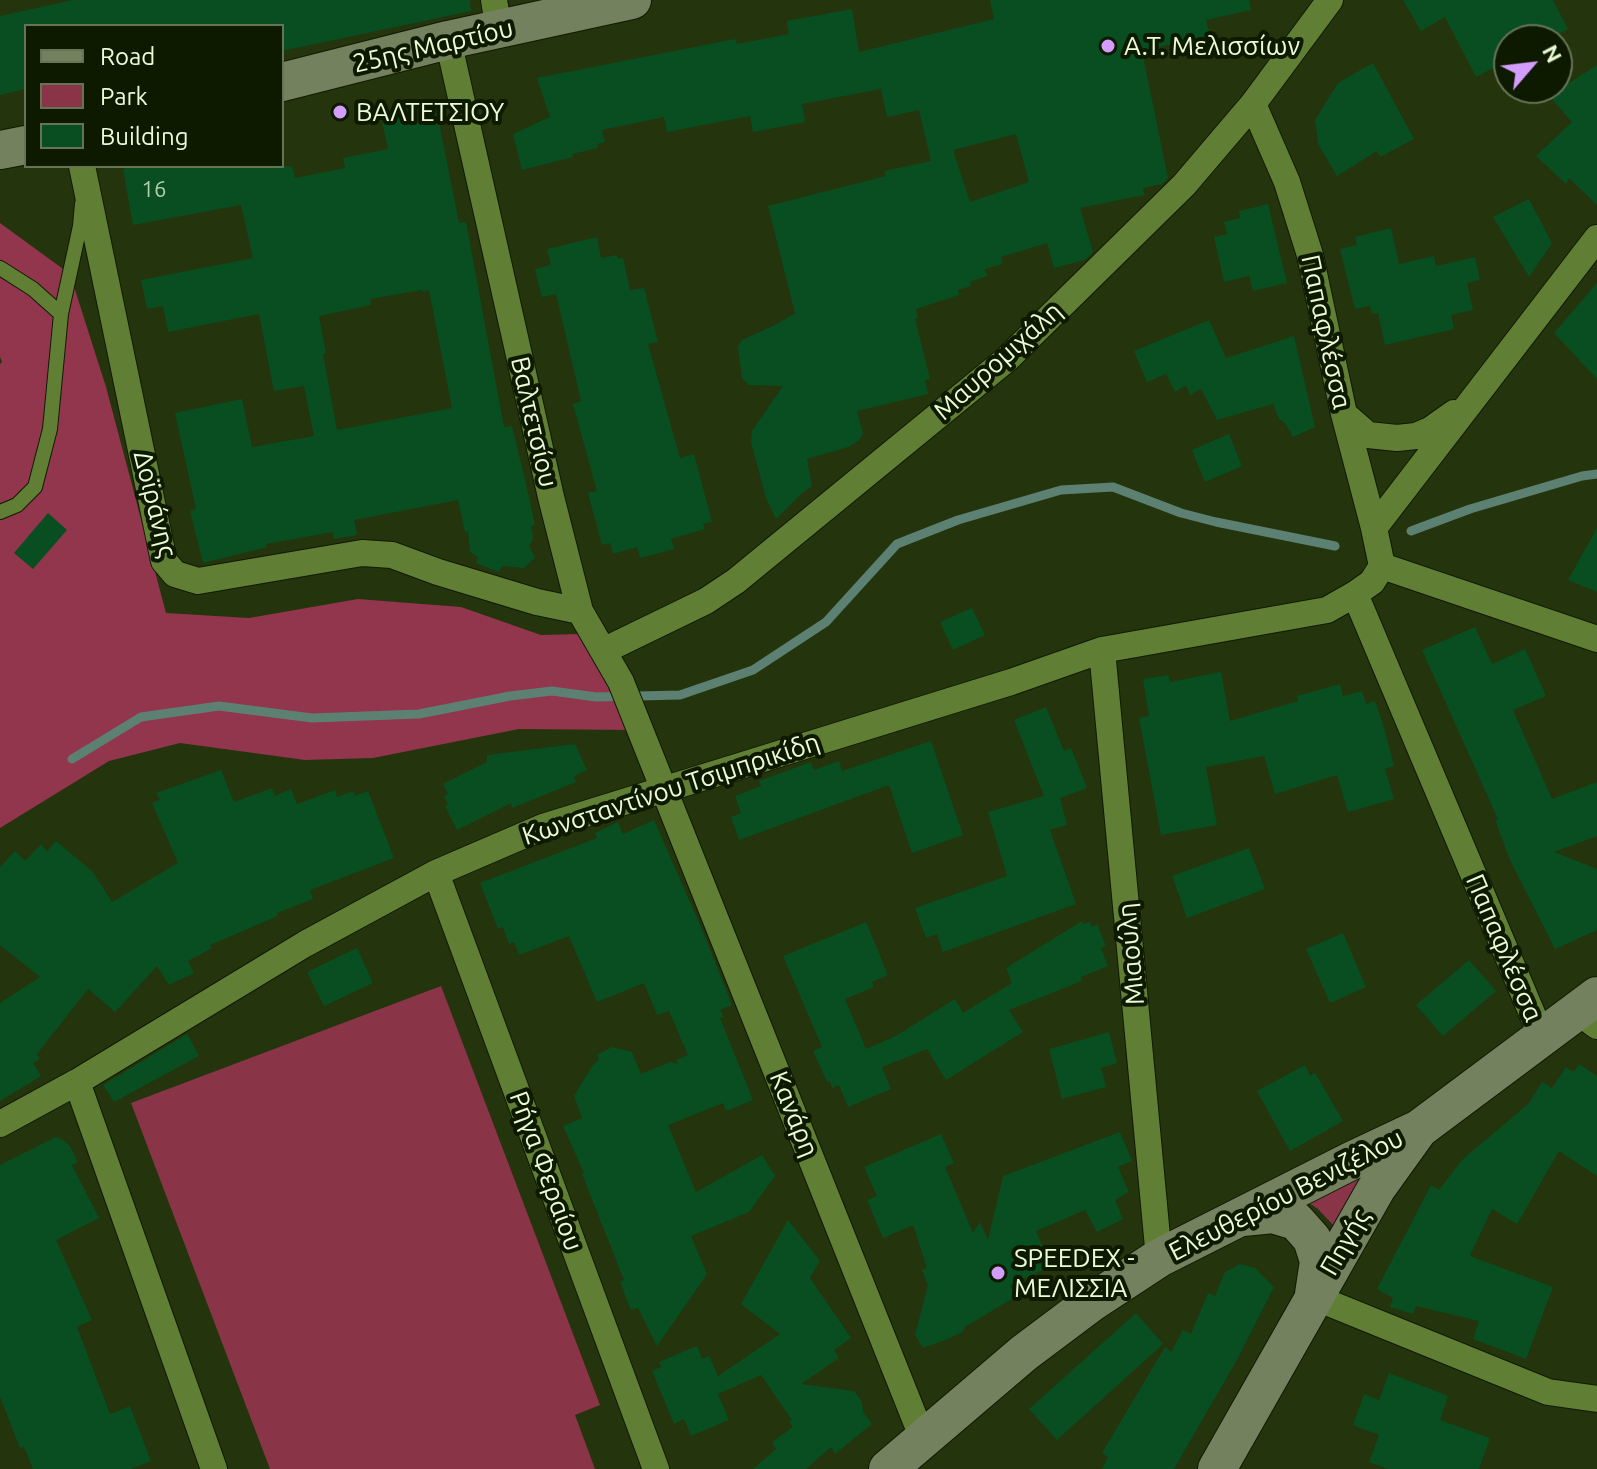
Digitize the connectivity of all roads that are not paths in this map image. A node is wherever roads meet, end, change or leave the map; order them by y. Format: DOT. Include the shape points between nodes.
graph roads {
  1 [pos="632,0"];
  2 [pos="1330,0"];
  3 [pos="496,15"];
  4 [pos="448,40"];
  5 [pos="284,81"];
  6 [pos="1253,104"];
  7 [pos="24,145"];
  8 [pos="0,150"];
  9 [pos="83,172"];
  10 [pos="1597,238"];
  11 [pos="0,268"];
  12 [pos="61,314"];
  13 [pos="1474,399"];
  14 [pos="1344,414"];
  15 [pos="0,512"];
  16 [pos="1374,528"];
  17 [pos="1382,566"];
  18 [pos="1355,594"];
  19 [pos="580,611"];
  20 [pos="1597,639"];
  21 [pos="1102,650"];
  22 [pos="603,651"];
  23 [pos="664,789"];
  24 [pos="436,873"];
  25 [pos="1590,1011"];
  26 [pos="1542,1037"];
  27 [pos="77,1082"];
  28 [pos="0,1124"];
  29 [pos="1419,1129"];
  30 [pos="1242,1217"];
  31 [pos="1159,1258"];
  32 [pos="1314,1297"];
  33 [pos="1597,1399"];
  34 [pos="923,1439"];
  35 [pos="214,1469"];
  36 [pos="656,1469"];
  37 [pos="888,1469"];
  38 [pos="1217,1469"];
  1 -- 3 [label="main road, 25ης Μαρτίου"];
  2 -- 6 [label="street, Μαυρομιχάλη"];
  3 -- 4 [label="main road, 25ης Μαρτίου"];
  4 -- 5 [label="main road, 25ης Μαρτίου"];
  4 -- 19 [label="street, Βαλτετσίου"];
  6 -- 14 [label="street, Παπαφλέσσα" via="1287,182 1310,255"];
  6 -- 22 [label="street, Μαυρομιχάλη" via="1184,185 1007,359 736,581"];
  7 -- 8 [label="main road"];
  9 -- 12 [label="lane" via="80,226"];
  9 -- 19 [label="street, Δοϊράνης" via="164,561 175,574 198,581 338,556 392,555"];
  10 -- 13 [label="street"];
  11 -- 12 [label="lane"];
  12 -- 15 [label="lane" via="50,429 35,487 17,505"];
  13 -- 14 [label="street" via="1416,436 1368,435"];
  13 -- 16 [label="street"];
  14 -- 16 [label="street, Παπαφλέσσα"];
  16 -- 17 [label="street, Παπαφλέσσα"];
  17 -- 18 [label="street, Κωνσταντίνου Τσιμπρικίδη"];
  17 -- 20 [label="street"];
  18 -- 21 [label="street, Κωνσταντίνου Τσιμπρικίδη" via="1327,610"];
  18 -- 26 [label="street, Παπαφλέσσα"];
  19 -- 22 [label="street, Βαλτετσίου"];
  21 -- 23 [label="street, Κωνσταντίνου Τσιμπρικίδη"];
  21 -- 31 [label="street, Μιαούλη"];
  22 -- 23 [label="street, Βαλτετσίου"];
  23 -- 24 [label="street, Κωνσταντίνου Τσιμπρικίδη" via="543,827"];
  23 -- 34 [label="street, Κανάρη"];
  24 -- 27 [label="street, Κωνσταντίνου Τσιμπρικίδη" via="305,944"];
  24 -- 36 [label="street, Ρήγα Φεραίου"];
  25 -- 26 [label="main road, Πηγής"];
  26 -- 29 [label="main road, Πηγής"];
  27 -- 28 [label="street, Κωνσταντίνου Τσιμπρικίδη"];
  27 -- 35 [label="street"];
  29 -- 30 [label="main road, Ελευθερίου Βενιζέλου"];
  29 -- 32 [label="main road, Πηγής" via="1376,1189"];
  30 -- 31 [label="main road, Ελευθερίου Βενιζέλου"];
  30 -- 32 [label="main road" via="1273,1214 1296,1221 1312,1239 1319,1261"];
  31 -- 34 [label="main road, Ελευθερίου Βενιζέλου" via="1024,1353"];
  32 -- 33 [label="street" via="1548,1392"];
  32 -- 38 [label="main road, Πηγής"];
  34 -- 37 [label="main road, Ελευθερίου Βενιζέλου"];
}
